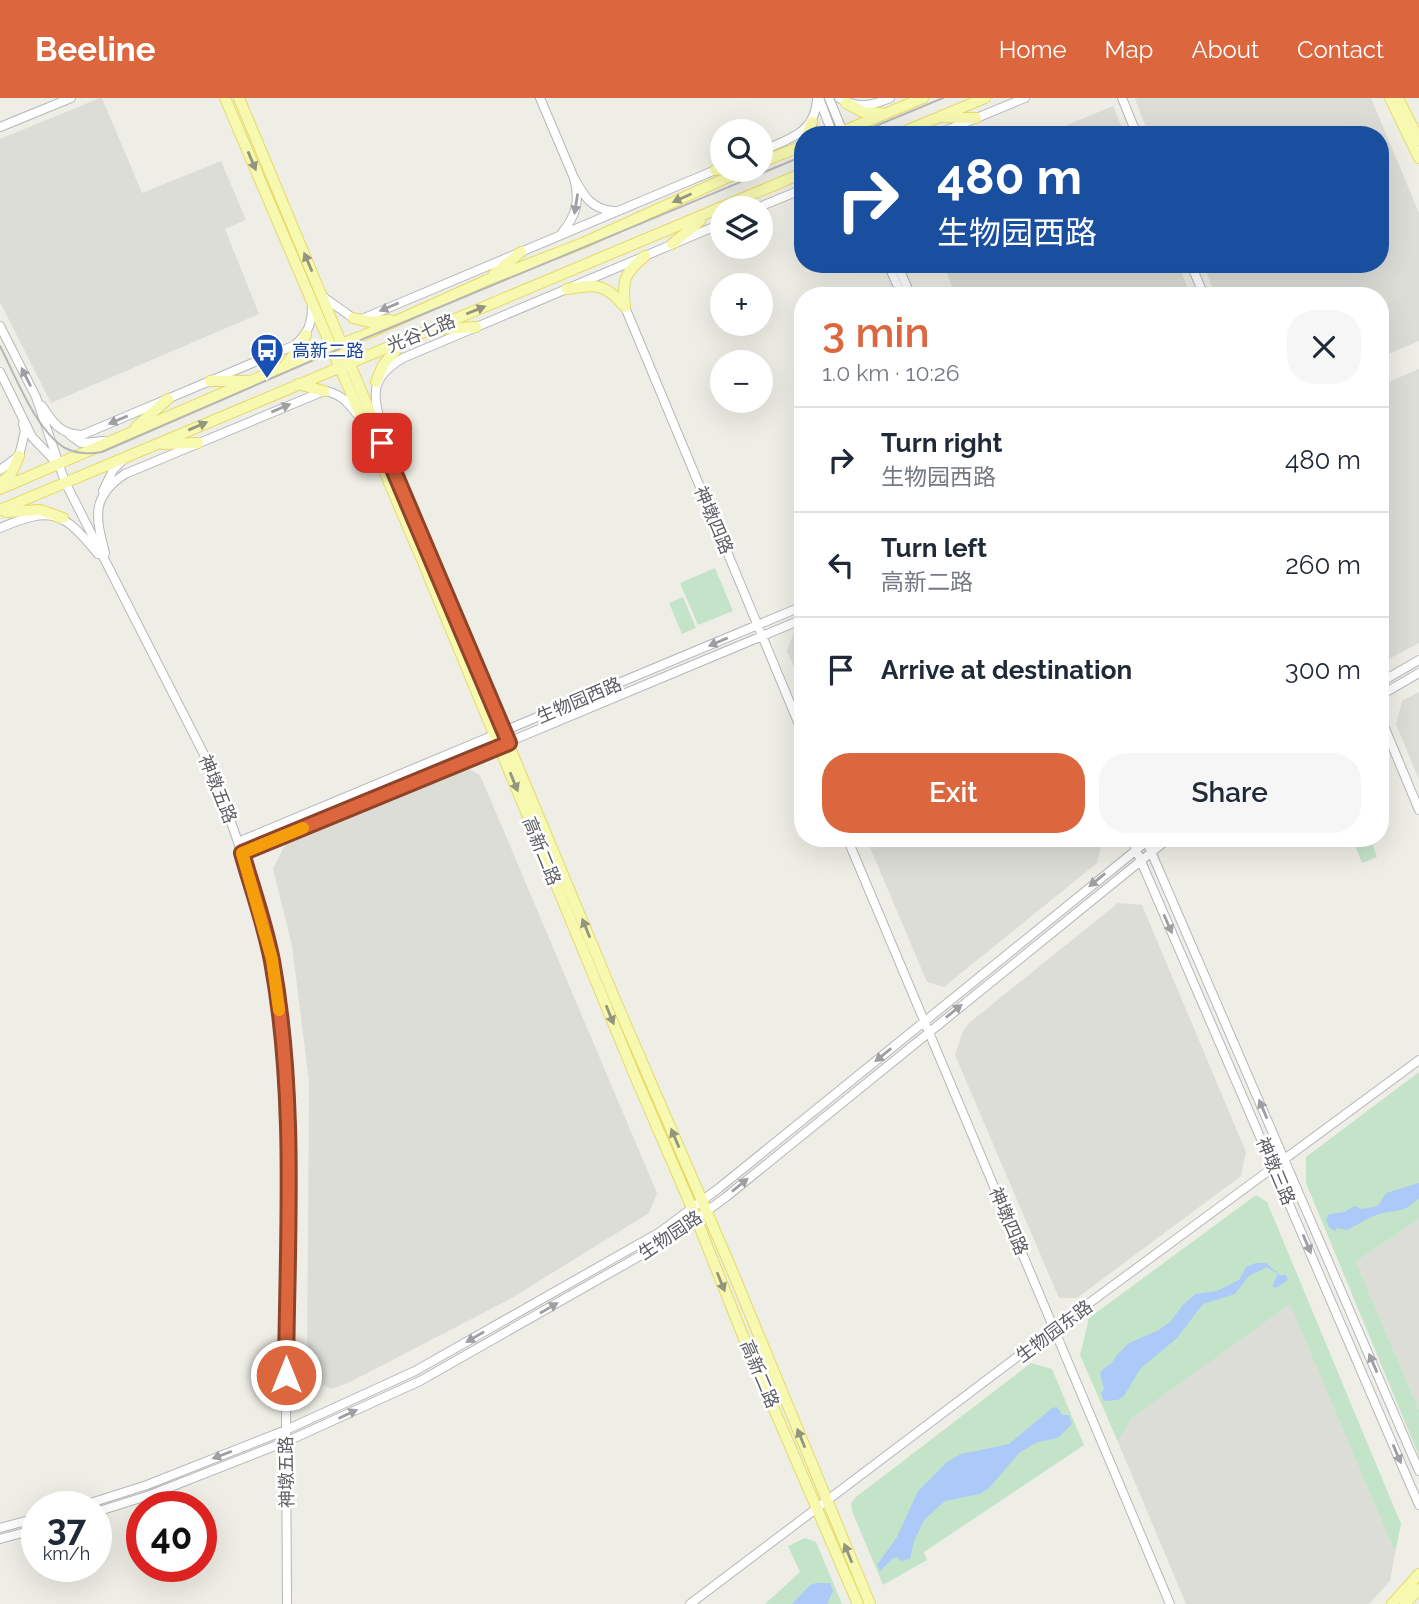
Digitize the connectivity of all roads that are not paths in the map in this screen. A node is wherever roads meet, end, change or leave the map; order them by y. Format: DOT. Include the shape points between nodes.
graph roads {
  1 [pos="71,98"];
  2 [pos="225,98"];
  3 [pos="239,98"];
  4 [pos="540,98"];
  5 [pos="818,98"];
  6 [pos="829,98"];
  7 [pos="890,98"];
  8 [pos="923,98"];
  9 [pos="985,98"];
  10 [pos="1025,98"];
  11 [pos="1122,98"];
  12 [pos="1390,98"];
  13 [pos="1398,98"];
  14 [pos="843,100"];
  15 [pos="904,106"];
  16 [pos="940,116"];
  17 [pos="976,118"];
  18 [pos="812,122"];
  19 [pos="807,126"];
  20 [pos="810,126"];
  21 [pos="834,126"];
  22 [pos="836,126"];
  23 [pos="857,126"];
  24 [pos="919,126"];
  25 [pos="957,126"];
  26 [pos="1133,126"];
  27 [pos="0,127"];
  28 [pos="794,136"];
  29 [pos="1419,140"];
  30 [pos="773,146"];
  31 [pos="794,150"];
  32 [pos="773,157"];
  33 [pos="1419,158"];
  34 [pos="710,173"];
  35 [pos="794,177"];
  36 [pos="574,178"];
  37 [pos="794,181"];
  38 [pos="718,182"];
  39 [pos="779,183"];
  40 [pos="794,193"];
  41 [pos="748,196"];
  42 [pos="773,201"];
  43 [pos="616,212"];
  44 [pos="710,212"];
  45 [pos="710,228"];
  46 [pos="560,236"];
  47 [pos="672,244"];
  48 [pos="520,252"];
  49 [pos="645,256"];
  50 [pos="487,280"];
  51 [pos="567,289"];
  52 [pos="322,296"];
  53 [pos="312,303"];
  54 [pos="625,307"];
  55 [pos="353,318"];
  56 [pos="400,318"];
  57 [pos="0,326"];
  58 [pos="476,327"];
  59 [pos="428,330"];
  60 [pos="306,335"];
  61 [pos="407,339"];
  62 [pos="337,346"];
  63 [pos="344,365"];
  64 [pos="278,370"];
  65 [pos="0,372"];
  66 [pos="253,380"];
  67 [pos="211,381"];
  68 [pos="376,382"];
  69 [pos="298,384"];
  70 [pos="324,391"];
  71 [pos="36,397"];
  72 [pos="13,398"];
  73 [pos="168,399"];
  74 [pos="368,433"];
  75 [pos="127,434"];
  76 [pos="69,435"];
  77 [pos="114,440"];
  78 [pos="198,443"];
  79 [pos="156,444"];
  80 [pos="19,456"];
  81 [pos="126,457"];
  82 [pos="58,464"];
  83 [pos="0,470"];
  84 [pos="393,471"];
  85 [pos="65,482"];
  86 [pos="0,486"];
  87 [pos="99,500"];
  88 [pos="0,512"];
  89 [pos="63,518"];
  90 [pos="0,528"];
  91 [pos="109,568"];
  92 [pos="794,610"];
  93 [pos="794,623"];
  94 [pos="758,626"];
  95 [pos="762,636"];
  96 [pos="1419,660"];
  97 [pos="1419,673"];
  98 [pos="1389,677"];
  99 [pos="1389,690"];
  100 [pos="794,712"];
  101 [pos="1389,738"];
  102 [pos="502,739"];
  103 [pos="1419,810"];
  104 [pos="239,842"];
  105 [pos="851,847"];
  106 [pos="1149,847"];
  107 [pos="1157,847"];
  108 [pos="1136,849"];
  109 [pos="1151,852"];
  110 [pos="242,853"];
  111 [pos="1140,860"];
  112 [pos="924,1022"];
  113 [pos="929,1032"];
  114 [pos="1419,1060"];
  115 [pos="1285,1160"];
  116 [pos="1274,1167"];
  117 [pos="704,1205"];
  118 [pos="694,1213"];
  119 [pos="1054,1329"];
  120 [pos="285,1430"];
  121 [pos="286,1442"];
  122 [pos="1419,1471"];
  123 [pos="112,1496"];
  124 [pos="828,1501"];
  125 [pos="1419,1505"];
  126 [pos="112,1507"];
  127 [pos="817,1508"];
  128 [pos="21,1522"];
  129 [pos="0,1528"];
  130 [pos="21,1533"];
  131 [pos="0,1539"];
  132 [pos="1419,1574"];
  133 [pos="1419,1589"];
  134 [pos="287,1604"];
  135 [pos="690,1604"];
  136 [pos="858,1604"];
  137 [pos="870,1604"];
  138 [pos="1170,1604"];
  139 [pos="1392,1604"];
  140 [pos="1405,1604"];
  1 -- 27 [label="street"];
  2 -- 53 [label="main road, 高新二路, one-way"];
  52 -- 3 [label="main road, 高新二路, one-way"];
  4 -- 36 [label="street"];
  5 -- 18 [label="street"];
  5 -- 21 [label="street"];
  6 -- 22 [label="street"];
  7 -- 14 [label="street" via="869,106"];
  8 -- 15 [label="main road"];
  9 -- 16 [label="main road"];
  10 -- 17 [label="street"];
  11 -- 26 [label="street"];
  12 -- 33 [label="main road"];
  13 -- 29 [label="main road"];
  14 -- 15 [label="main road" via="872,113"];
  15 -- 23 [label="main road"];
  16 -- 17 [label="main road"];
  16 -- 24 [label="main road"];
  17 -- 25 [label="street"];
  18 -- 19 [label="street"];
  18 -- 20 [label="main road"];
  28 -- 30 [label="street"];
  31 -- 32 [label="main road"];
  34 -- 43 [label="street"];
  35 -- 39 [label="main road, 光谷七路"];
  36 -- 43 [label="street" via="586,199"];
  36 -- 46 [label="street, one-way" via="577,208"];
  37 -- 39 [label="main road"];
  38 -- 50 [label="main road, 光谷七路, one-way" via="583,243"];
  39 -- 41 [label="main road, 光谷七路"];
  40 -- 42 [label="street"];
  43 -- 46 [label="street"];
  44 -- 47 [label="main road"];
  59 -- 44 [label="main road, 光谷七路, one-way"];
  45 -- 47 [label="street"];
  46 -- 48 [label="street"];
  47 -- 49 [label="street"];
  48 -- 50 [label="main road"];
  48 -- 55 [label="street, one-way" via="362,319"];
  49 -- 51 [label="street"];
  49 -- 54 [label="main road" via="626,275"];
  50 -- 56 [label="main road, 光谷七路"];
  51 -- 54 [label="main road" via="602,286"];
  51 -- 58 [label="street"];
  52 -- 55 [label="street"];
  52 -- 62 [label="main road, 高新二路"];
  53 -- 60 [label="street"];
  53 -- 62 [label="main road, 高新二路"];
  54 -- 94 [label="street, 神墩四路"];
  55 -- 56 [label="main road" via="370,322"];
  56 -- 62 [label="main road, 光谷七路"];
  71 -- 57 [label="street, 神墩五路, one-way"];
  58 -- 59 [label="main road"];
  58 -- 68 [label="street" via="403,358 386,368"];
  59 -- 61 [label="main road, 光谷七路"];
  60 -- 64 [label="main road" via="290,361"];
  60 -- 67 [label="street" via="295,345"];
  61 -- 63 [label="main road, 光谷七路"];
  61 -- 68 [label="main road" via="383,365"];
  62 -- 63 [label="main road, 高新二路"];
  62 -- 64 [label="main road, 光谷七路"];
  63 -- 69 [label="main road, 光谷七路"];
  63 -- 74 [label="main road, 高新二路"];
  63 -- 84 [label="main road, 高新二路"];
  64 -- 66 [label="main road, 光谷七路"];
  65 -- 72 [label="street, 神墩五路"];
  66 -- 67 [label="main road"];
  66 -- 75 [label="main road, 光谷七路"];
  67 -- 73 [label="street"];
  68 -- 84 [label="street" via="375,400"];
  69 -- 70 [label="main road"];
  79 -- 69 [label="main road, 光谷七路, one-way"];
  70 -- 74 [label="street" via="345,400"];
  78 -- 70 [label="street, one-way"];
  71 -- 76 [label="street" via="55,426"];
  71 -- 82 [label="street, 神墩五路"];
  72 -- 80 [label="street" via="25,431"];
  72 -- 82 [label="street, 神墩五路" via="32,436"];
  73 -- 75 [label="main road"];
  73 -- 76 [label="street, one-way" via="82,435"];
  74 -- 102 [label="main road, 高新二路"];
  75 -- 77 [label="main road, 光谷七路"];
  76 -- 77 [label="street" via="81,443"];
  77 -- 82 [label="main road, 光谷七路"];
  78 -- 79 [label="main road"];
  78 -- 87 [label="street" via="125,474"];
  79 -- 81 [label="main road, 光谷七路"];
  80 -- 83 [label="street"];
  80 -- 86 [label="main road"];
  81 -- 85 [label="main road, 光谷七路"];
  81 -- 87 [label="street" via="113,470"];
  82 -- 85 [label="street, 神墩五路"];
  82 -- 86 [label="main road, 光谷七路"];
  84 -- 102 [label="main road, 高新二路"];
  85 -- 88 [label="main road, 光谷七路"];
  85 -- 91 [label="street, 神墩五路"];
  87 -- 91 [label="street" via="96,519"];
  88 -- 89 [label="main road" via="40,510"];
  89 -- 90 [label="street" via="33,516"];
  89 -- 91 [label="street"];
  91 -- 104 [label="street, 神墩五路" via="214,774"];
  92 -- 94 [label="street, 生物园西路"];
  93 -- 95 [label="street, 生物园西路"];
  94 -- 95 [label="street, 神墩四路"];
  94 -- 102 [label="street, 生物园西路, one-way"];
  95 -- 100 [label="street, 神墩四路"];
  95 -- 102 [label="street, 生物园西路"];
  96 -- 98 [label="street"];
  97 -- 99 [label="street"];
  101 -- 103 [label="street"];
  102 -- 104 [label="street, 生物园西路"];
  102 -- 110 [label="street, 生物园西路"];
  117 -- 102 [label="main road, 高新二路, one-way"];
  102 -- 118 [label="main road, 高新二路, one-way"];
  104 -- 110 [label="street, 神墩五路"];
  105 -- 112 [label="street, 神墩四路"];
  106 -- 109 [label="street, 神墩三路"];
  107 -- 109 [label="street, 生物园路"];
  108 -- 111 [label="street, 神墩三路"];
  108 -- 112 [label="street, 生物园路, one-way"];
  109 -- 111 [label="street, 生物园路"];
  115 -- 109 [label="street, 神墩三路, one-way"];
  110 -- 120 [label="street, 神墩五路" via="272,959 284,1045 288,1128"];
  113 -- 111 [label="street, 生物园路, one-way"];
  111 -- 116 [label="street, 神墩三路, one-way"];
  112 -- 113 [label="street, 神墩四路"];
  112 -- 117 [label="street, 生物园路, one-way"];
  117 -- 113 [label="street, 生物园路, one-way"];
  113 -- 119 [label="street, 神墩四路"];
  114 -- 115 [label="street, 生物园东路"];
  115 -- 116 [label="street, 生物园东路"];
  122 -- 115 [label="street, 神墩三路, one-way"];
  116 -- 119 [label="street, 生物园东路"];
  116 -- 125 [label="street, 神墩三路, one-way"];
  117 -- 118 [label="street, 生物园路"];
  124 -- 117 [label="main road, 高新二路, one-way"];
  118 -- 120 [label="street, 生物园路, one-way" via="415,1371"];
  121 -- 118 [label="street, 生物园路, one-way" via="420,1381 666,1241"];
  118 -- 127 [label="main road, 高新二路, one-way"];
  119 -- 124 [label="street, 生物园东路"];
  119 -- 138 [label="street, 神墩四路"];
  120 -- 121 [label="street, 神墩五路"];
  120 -- 123 [label="street, 生物园路, one-way"];
  121 -- 126 [label="street, 生物园路"];
  121 -- 134 [label="street, 神墩五路"];
  124 -- 127 [label="street, 生物园东路"];
  137 -- 124 [label="main road, 高新二路, one-way"];
  127 -- 135 [label="street, 生物园东路"];
  127 -- 136 [label="main road, 高新二路"];
  128 -- 129 [label="street"];
  130 -- 131 [label="street"];
  132 -- 139 [label="main road"];
  133 -- 140 [label="main road"];
}
